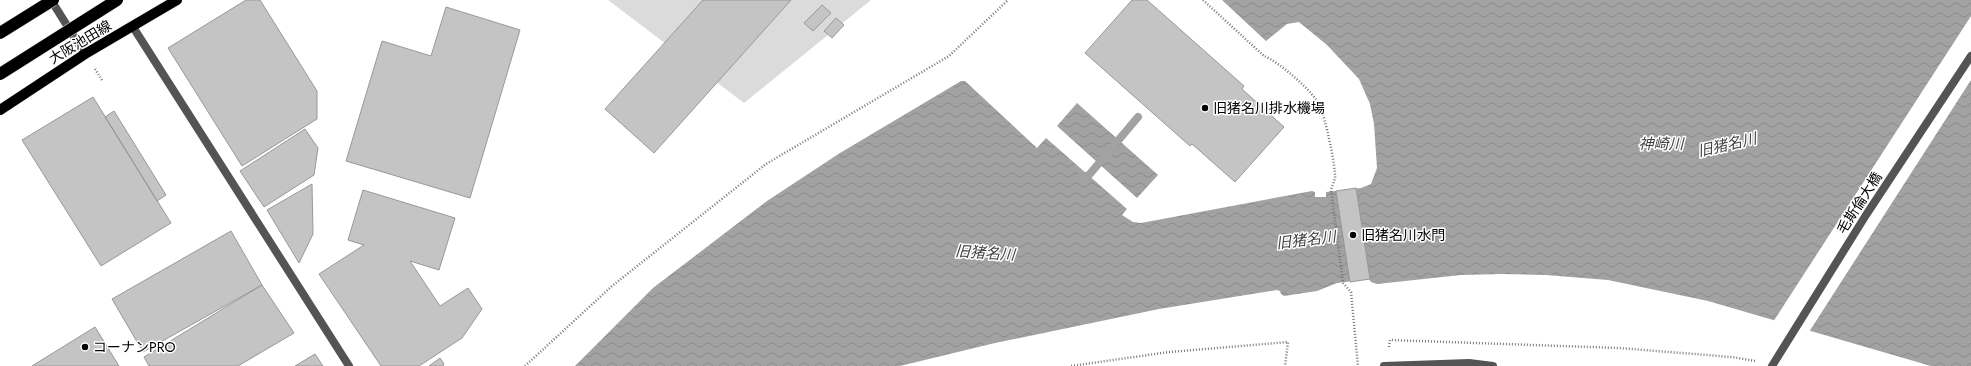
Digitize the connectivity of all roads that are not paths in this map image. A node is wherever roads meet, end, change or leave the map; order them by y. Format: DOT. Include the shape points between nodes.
graph roads {
  1 [pos="52,0"];
  2 [pos="117,0"];
  3 [pos="177,0"];
  4 [pos="133,27"];
  5 [pos="0,33"];
  6 [pos="85,54"];
  7 [pos="1971,56"];
  8 [pos="0,74"];
  9 [pos="0,110"];
  10 [pos="349,366"];
  11 [pos="1384,366"];
  12 [pos="1387,366"];
  13 [pos="1493,366"];
  14 [pos="1772,366"];
  1 -- 5 [label="highway, bridge"];
  1 -- 6 [label="street"];
  2 -- 8 [label="highway, bridge"];
  3 -- 4 [label="main road, 大阪池田線"];
  4 -- 6 [label="main road, 大阪池田線"];
  4 -- 10 [label="street"];
  6 -- 9 [label="main road, 大阪池田線"];
  7 -- 14 [label="street, 毛斯倫大橋, bridge" via="1866,215"];
  11 -- 12 [label="street"];
  12 -- 13 [label="street" via="1469,363"];
}
